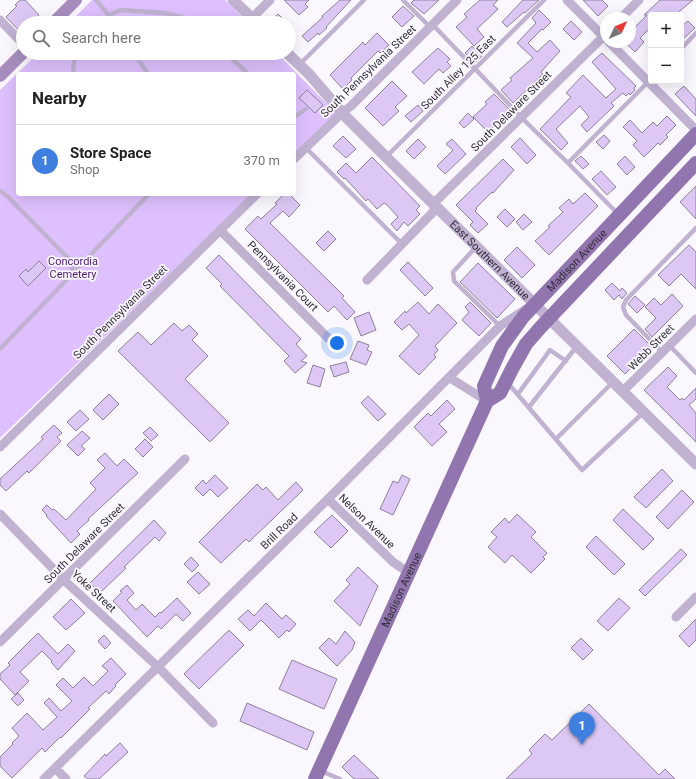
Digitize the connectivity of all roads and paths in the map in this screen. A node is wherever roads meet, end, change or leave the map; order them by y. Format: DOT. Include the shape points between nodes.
graph roads {
  1 [pos="76,0"];
  2 [pos="96,0"];
  3 [pos="233,0"];
  4 [pos="270,0"];
  5 [pos="364,0"];
  6 [pos="403,0"];
  7 [pos="457,0"];
  8 [pos="544,0"];
  9 [pos="567,0"];
  10 [pos="639,0"];
  11 [pos="627,12"];
  12 [pos="110,15"];
  13 [pos="60,16"];
  14 [pos="176,16"];
  15 [pos="249,16"];
  16 [pos="258,16"];
  17 [pos="0,20"];
  18 [pos="431,26"];
  19 [pos="600,32"];
  20 [pos="696,33"];
  21 [pos="16,37"];
  22 [pos="600,44"];
  23 [pos="616,48"];
  24 [pos="682,48"];
  25 [pos="16,60"];
  26 [pos="75,60"];
  27 [pos="139,60"];
  28 [pos="233,60"];
  29 [pos="295,60"];
  30 [pos="299,64"];
  31 [pos="475,68"];
  32 [pos="73,72"];
  33 [pos="147,72"];
  34 [pos="246,72"];
  35 [pos="0,76"];
  36 [pos="648,78"];
  37 [pos="648,82"];
  38 [pos="654,84"];
  39 [pos="306,109"];
  40 [pos="343,112"];
  41 [pos="296,116"];
  42 [pos="522,117"];
  43 [pos="696,130"];
  44 [pos="696,134"];
  45 [pos="306,147"];
  46 [pos="296,156"];
  47 [pos="386,157"];
  48 [pos="568,163"];
  49 [pos="696,163"];
  50 [pos="0,191"];
  51 [pos="147,196"];
  52 [pos="255,196"];
  53 [pos="435,206"];
  54 [pos="619,215"];
  55 [pos="696,228"];
  56 [pos="220,230"];
  57 [pos="402,244"];
  58 [pos="476,247"];
  59 [pos="85,260"];
  60 [pos="72,262"];
  61 [pos="71,275"];
  62 [pos="367,280"];
  63 [pos="534,304"];
  64 [pos="549,318"];
  65 [pos="696,319"];
  66 [pos="500,326"];
  67 [pos="329,339"];
  68 [pos="669,345"];
  69 [pos="577,346"];
  70 [pos="0,349"];
  71 [pos="662,352"];
  72 [pos="566,361"];
  73 [pos="696,373"];
  74 [pos="450,378"];
  75 [pos="506,381"];
  76 [pos="613,382"];
  77 [pos="623,391"];
  78 [pos="518,394"];
  79 [pos="487,401"];
  80 [pos="529,407"];
  81 [pos="644,412"];
  82 [pos="556,439"];
  83 [pos="0,447"];
  84 [pos="185,459"];
  85 [pos="696,464"];
  86 [pos="328,499"];
  87 [pos="0,514"];
  88 [pos="409,574"];
  89 [pos="64,580"];
  90 [pos="696,597"];
  91 [pos="676,617"];
  92 [pos="0,642"];
  93 [pos="157,666"];
  94 [pos="213,723"];
  95 [pos="55,768"];
  96 [pos="317,774"];
  97 [pos="44,779"];
  98 [pos="66,779"];
  99 [pos="340,779"];
  1 -- 13 [label="main road"];
  2 -- 12 [label="lane"];
  3 -- 15 [label="street"];
  4 -- 16 [label="street"];
  5 -- 30 [label="lane"];
  6 -- 18 [label="lane"];
  7 -- 18 [label="street, South Pennsylvania Street"];
  8 -- 31 [label="lane, South Alley 125 East"];
  9 -- 19 [label="street"];
  10 -- 11 [label="street"];
  12 -- 14 [label="lane" via="121,10"];
  17 -- 21 [label="street"];
  18 -- 31 [label="lane"];
  18 -- 40 [label="street, South Pennsylvania Street"];
  20 -- 24 [label="lane"];
  22 -- 42 [label="street, South Delaware Street"];
  23 -- 36 [label="street"];
  25 -- 35 [label="main road"];
  26 -- 32 [label="lane"];
  27 -- 33 [label="lane"];
  28 -- 34 [label="lane"];
  29 -- 30 [label="street, East Southern Avenue"];
  30 -- 40 [label="street, East Southern Avenue"];
  31 -- 42 [label="lane"];
  31 -- 47 [label="lane, South Alley 125 East"];
  37 -- 48 [label="lane"];
  38 -- 43 [label="street"];
  39 -- 41 [label="lane"];
  40 -- 45 [label="street, South Pennsylvania Street"];
  40 -- 47 [label="street, East Southern Avenue"];
  42 -- 48 [label="lane"];
  42 -- 53 [label="street, South Delaware Street"];
  44 -- 54 [label="main road, Madison Avenue"];
  45 -- 46 [label="street, South Pennsylvania Street"];
  45 -- 57 [label="lane"];
  47 -- 53 [label="street, East Southern Avenue"];
  48 -- 54 [label="lane"];
  49 -- 64 [label="main road, Madison Avenue"];
  50 -- 60 [label="lane"];
  51 -- 59 [label="lane"];
  52 -- 56 [label="street, South Pennsylvania Street"];
  53 -- 57 [label="street, South Delaware Street"];
  53 -- 58 [label="street, East Southern Avenue"];
  54 -- 63 [label="main road, Madison Avenue"];
  55 -- 71 [label="lane" via="626,300 623,307 626,315"];
  56 -- 67 [label="street, Pennsylvania Court"];
  56 -- 83 [label="street, South Pennsylvania Street"];
  57 -- 62 [label="street, South Delaware Street"];
  58 -- 63 [label="street, East Southern Avenue"];
  58 -- 66 [label="lane" via="453,272 454,281"];
  59 -- 60 [label="lane"];
  59 -- 61 [label="lane"];
  60 -- 61 [label="lane"];
  61 -- 70 [label="lane"];
  63 -- 64 [label="street, East Southern Avenue"];
  63 -- 66 [label="street, Brill Road"];
  63 -- 79 [label="main road, Madison Avenue" via="511,332 495,360 484,386"];
  64 -- 69 [label="street, East Southern Avenue"];
  64 -- 75 [label="main road, Madison Avenue" via="526,344"];
  65 -- 68 [label="street, Webb Street"];
  66 -- 74 [label="street, Brill Road"];
  68 -- 71 [label="street, Webb Street"];
  68 -- 73 [label="lane"];
  69 -- 72 [label="lane"];
  69 -- 76 [label="street, East Southern Avenue"];
  71 -- 77 [label="street, Webb Street"];
  72 -- 78 [label="lane" via="550,350"];
  72 -- 80 [label="lane"];
  74 -- 79 [label="street"];
  74 -- 86 [label="street, Brill Road"];
  75 -- 78 [label="lane"];
  75 -- 79 [label="main road, Madison Avenue" via="500,394"];
  76 -- 77 [label="street, East Southern Avenue"];
  76 -- 82 [label="lane"];
  77 -- 81 [label="street, East Southern Avenue"];
  78 -- 80 [label="lane"];
  79 -- 88 [label="main road, Madison Avenue"];
  80 -- 82 [label="lane"];
  81 -- 82 [label="lane" via="582,470"];
  81 -- 85 [label="street, East Southern Avenue"];
  84 -- 89 [label="street, South Delaware Street"];
  86 -- 88 [label="street, Nelson Avenue" via="393,562"];
  86 -- 93 [label="street, Brill Road"];
  87 -- 89 [label="street, Yoke Street"];
  88 -- 96 [label="main road, Madison Avenue"];
  89 -- 92 [label="street, South Delaware Street"];
  89 -- 93 [label="street, Yoke Street"];
  90 -- 91 [label="street"];
  93 -- 94 [label="street, Yoke Street"];
  93 -- 95 [label="street, Brill Road"];
  95 -- 97 [label="street, Brill Road"];
  95 -- 98 [label="street"];
  96 -- 99 [label="lane"];
}
